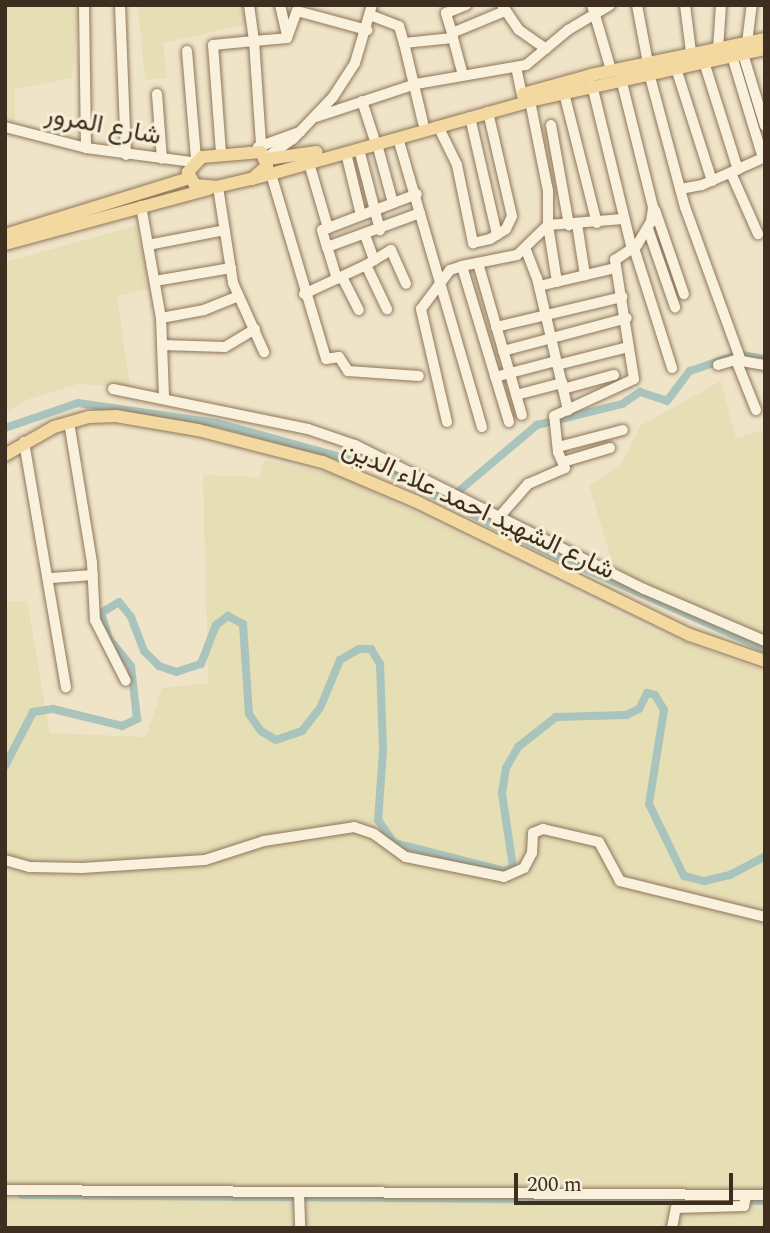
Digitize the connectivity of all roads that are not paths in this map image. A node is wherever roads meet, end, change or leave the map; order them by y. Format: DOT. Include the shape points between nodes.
graph roads {
  1 [pos="84,5"];
  2 [pos="120,5"];
  3 [pos="249,5"];
  4 [pos="280,5"];
  5 [pos="466,5"];
  6 [pos="610,5"];
  7 [pos="637,5"];
  8 [pos="685,5"];
  9 [pos="721,5"];
  10 [pos="752,5"];
  11 [pos="504,7"];
  12 [pos="593,9"];
  13 [pos="312,10"];
  14 [pos="371,10"];
  15 [pos="367,30"];
  16 [pos="453,35"];
  17 [pos="287,38"];
  18 [pos="765,39"];
  19 [pos="254,41"];
  20 [pos="404,43"];
  21 [pos="546,49"];
  22 [pos="719,49"];
  23 [pos="765,49"];
  24 [pos="187,51"];
  25 [pos="740,51"];
  26 [pos="696,60"];
  27 [pos="675,63"];
  28 [pos="516,68"];
  29 [pos="649,68"];
  30 [pos="463,75"];
  31 [pos="616,75"];
  32 [pos="416,84"];
  33 [pos="592,85"];
  34 [pos="565,93"];
  35 [pos="157,94"];
  36 [pos="526,98"];
  37 [pos="362,102"];
  38 [pos="493,108"];
  39 [pos="316,117"];
  40 [pos="470,117"];
  41 [pos="571,119"];
  42 [pos="423,123"];
  43 [pos="551,125"];
  44 [pos="438,126"];
  45 [pos="765,126"];
  46 [pos="5,129"];
  47 [pos="538,129"];
  48 [pos="398,138"];
  49 [pos="376,141"];
  50 [pos="86,148"];
  51 [pos="359,149"];
  52 [pos="346,152"];
  53 [pos="221,153"];
  54 [pos="261,153"];
  55 [pos="126,155"];
  56 [pos="162,159"];
  57 [pos="764,159"];
  58 [pos="195,161"];
  59 [pos="309,163"];
  60 [pos="734,172"];
  61 [pos="271,174"];
  62 [pos="188,178"];
  63 [pos="252,179"];
  64 [pos="712,181"];
  65 [pos="217,187"];
  66 [pos="680,189"];
  67 [pos="417,194"];
  68 [pos="393,203"];
  69 [pos="141,206"];
  70 [pos="653,207"];
  71 [pos="373,210"];
  72 [pos="420,213"];
  73 [pos="361,215"];
  74 [pos="623,219"];
  75 [pos="597,223"];
  76 [pos="573,224"];
  77 [pos="548,225"];
  78 [pos="328,228"];
  79 [pos="648,229"];
  80 [pos="225,230"];
  81 [pos="380,230"];
  82 [pos="758,234"];
  83 [pos="5,235"];
  84 [pos="365,235"];
  85 [pos="497,236"];
  86 [pos="5,244"];
  87 [pos="148,245"];
  88 [pos="327,247"];
  89 [pos="633,249"];
  90 [pos="526,250"];
  91 [pos="370,262"];
  92 [pos="478,263"];
  93 [pos="462,266"];
  94 [pos="231,268"];
  95 [pos="616,268"];
  96 [pos="585,275"];
  97 [pos="340,278"];
  98 [pos="155,281"];
  99 [pos="440,282"];
  100 [pos="557,282"];
  101 [pos="406,284"];
  102 [pos="539,286"];
  103 [pos="304,294"];
  104 [pos="684,294"];
  105 [pos="238,296"];
  106 [pos="622,297"];
  107 [pos="675,307"];
  108 [pos="387,309"];
  109 [pos="359,310"];
  110 [pos="545,315"];
  111 [pos="161,318"];
  112 [pos="627,318"];
  113 [pos="496,327"];
  114 [pos="255,329"];
  115 [pos="551,339"];
  116 [pos="163,345"];
  117 [pos="628,347"];
  118 [pos="503,351"];
  119 [pos="264,352"];
  120 [pos="739,361"];
  121 [pos="557,363"];
  122 [pos="718,365"];
  123 [pos="765,365"];
  124 [pos="673,368"];
  125 [pos="510,373"];
  126 [pos="614,374"];
  127 [pos="419,376"];
  128 [pos="495,376"];
  129 [pos="562,386"];
  130 [pos="113,389"];
  131 [pos="516,395"];
  132 [pos="164,397"];
  133 [pos="568,410"];
  134 [pos="756,410"];
  135 [pos="523,415"];
  136 [pos="69,422"];
  137 [pos="447,422"];
  138 [pos="509,422"];
  139 [pos="482,427"];
  140 [pos="623,430"];
  141 [pos="24,442"];
  142 [pos="558,447"];
  143 [pos="610,448"];
  144 [pos="5,455"];
  145 [pos="563,462"];
  146 [pos="500,516"];
  147 [pos="93,575"];
  148 [pos="51,578"];
  149 [pos="765,641"];
  150 [pos="765,662"];
  151 [pos="126,681"];
  152 [pos="66,687"];
  153 [pos="5,860"];
  154 [pos="765,917"];
  155 [pos="5,1190"];
  156 [pos="765,1195"];
  157 [pos="298,1197"];
  158 [pos="746,1199"];
  159 [pos="300,1228"];
  160 [pos="672,1228"];
  1 -- 50 [label="street"];
  2 -- 55 [label="street"];
  3 -- 19 [label="street"];
  4 -- 17 [label="street"];
  5 -- 16 [label="street" via="446,13"];
  6 -- 12 [label="street"];
  7 -- 29 [label="street"];
  8 -- 26 [label="street"];
  9 -- 22 [label="street"];
  10 -- 25 [label="street"];
  11 -- 16 [label="street"];
  11 -- 21 [label="street" via="519,30"];
  12 -- 21 [label="street"];
  12 -- 31 [label="street"];
  13 -- 15 [label="street"];
  13 -- 17 [label="street" via="297,11"];
  14 -- 15 [label="street"];
  14 -- 20 [label="street" via="399,26"];
  15 -- 39 [label="street" via="355,63"];
  16 -- 20 [label="street"];
  16 -- 30 [label="street"];
  17 -- 19 [label="street"];
  18 -- 25 [label="main road"];
  19 -- 53 [label="street" via="212,45"];
  19 -- 54 [label="street"];
  20 -- 32 [label="street"];
  21 -- 28 [label="street"];
  22 -- 25 [label="main road"];
  22 -- 26 [label="main road"];
  23 -- 25 [label="main road"];
  24 -- 58 [label="street"];
  25 -- 26 [label="main road"];
  25 -- 45 [label="street"];
  25 -- 57 [label="street"];
  26 -- 27 [label="main road"];
  26 -- 60 [label="street"];
  27 -- 29 [label="main road"];
  27 -- 64 [label="street"];
  28 -- 30 [label="street"];
  28 -- 36 [label="street"];
  29 -- 31 [label="main road"];
  29 -- 66 [label="street"];
  30 -- 32 [label="street"];
  31 -- 33 [label="main road"];
  31 -- 36 [label="main road"];
  31 -- 70 [label="street"];
  32 -- 37 [label="street"];
  32 -- 42 [label="street"];
  33 -- 34 [label="main road"];
  33 -- 74 [label="street" via="615,167 611,172"];
  34 -- 36 [label="main road"];
  34 -- 41 [label="street"];
  35 -- 56 [label="street"];
  36 -- 38 [label="main road"];
  36 -- 47 [label="street"];
  37 -- 39 [label="street"];
  37 -- 49 [label="street"];
  38 -- 40 [label="main road"];
  38 -- 42 [label="main road"];
  38 -- 85 [label="street" via="512,216"];
  39 -- 54 [label="street"];
  40 -- 44 [label="main road"];
  40 -- 85 [label="street"];
  41 -- 43 [label="street"];
  41 -- 75 [label="street"];
  42 -- 49 [label="main road"];
  43 -- 47 [label="street"];
  43 -- 76 [label="street"];
  44 -- 48 [label="main road"];
  44 -- 85 [label="street" via="457,165 473,243"];
  46 -- 50 [label="street, شارع المرور"];
  47 -- 77 [label="street" via="551,212"];
  48 -- 49 [label="main road"];
  48 -- 67 [label="street"];
  49 -- 51 [label="main road"];
  49 -- 54 [label="main road" via="299,157"];
  49 -- 68 [label="street"];
  50 -- 55 [label="street, شارع المرور"];
  51 -- 52 [label="main road"];
  51 -- 71 [label="street"];
  52 -- 59 [label="main road"];
  52 -- 73 [label="street"];
  53 -- 54 [label="main road"];
  53 -- 58 [label="main road"];
  54 -- 63 [label="main road" via="265,169"];
  55 -- 56 [label="street, شارع المرور"];
  56 -- 58 [label="street, شارع المرور"];
  57 -- 60 [label="street"];
  58 -- 62 [label="main road"];
  59 -- 61 [label="main road"];
  59 -- 78 [label="street"];
  60 -- 64 [label="street"];
  60 -- 82 [label="street"];
  61 -- 63 [label="main road"];
  61 -- 103 [label="street"];
  62 -- 65 [label="main road" via="195,185"];
  62 -- 83 [label="main road"];
  63 -- 65 [label="main road"];
  64 -- 66 [label="street"];
  65 -- 69 [label="main road"];
  65 -- 80 [label="street"];
  66 -- 120 [label="street"];
  67 -- 68 [label="street"];
  67 -- 72 [label="street"];
  68 -- 71 [label="street"];
  69 -- 86 [label="main road"];
  69 -- 87 [label="street"];
  70 -- 79 [label="street"];
  70 -- 104 [label="street"];
  71 -- 73 [label="street"];
  71 -- 81 [label="street"];
  72 -- 81 [label="street"];
  72 -- 99 [label="street"];
  73 -- 78 [label="street"];
  74 -- 75 [label="street"];
  74 -- 89 [label="street"];
  75 -- 76 [label="street"];
  76 -- 77 [label="street"];
  76 -- 96 [label="street"];
  77 -- 90 [label="street"];
  77 -- 100 [label="street"];
  78 -- 88 [label="street" via="322,230"];
  79 -- 89 [label="street"];
  79 -- 107 [label="street"];
  80 -- 87 [label="street"];
  80 -- 94 [label="street"];
  81 -- 84 [label="street"];
  84 -- 88 [label="street"];
  84 -- 91 [label="street"];
  87 -- 98 [label="street"];
  88 -- 97 [label="street"];
  89 -- 95 [label="street" via="616,256"];
  89 -- 124 [label="street"];
  90 -- 92 [label="street"];
  90 -- 102 [label="street"];
  91 -- 97 [label="street"];
  91 -- 101 [label="street" via="391,250"];
  91 -- 108 [label="street"];
  92 -- 93 [label="street"];
  92 -- 113 [label="street"];
  93 -- 99 [label="street" via="450,270"];
  93 -- 128 [label="street"];
  94 -- 98 [label="street"];
  94 -- 105 [label="street"];
  95 -- 96 [label="street"];
  95 -- 106 [label="street"];
  96 -- 100 [label="street"];
  97 -- 103 [label="street"];
  97 -- 109 [label="street"];
  98 -- 111 [label="street"];
  99 -- 137 [label="street" via="421,309"];
  99 -- 139 [label="street"];
  100 -- 102 [label="street"];
  102 -- 110 [label="street"];
  103 -- 127 [label="street" via="327,360 339,357 348,371"];
  105 -- 111 [label="street" via="204,310"];
  105 -- 114 [label="street"];
  106 -- 110 [label="street"];
  106 -- 112 [label="street"];
  110 -- 113 [label="street"];
  110 -- 115 [label="street"];
  111 -- 116 [label="street"];
  112 -- 115 [label="street"];
  112 -- 117 [label="street"];
  113 -- 118 [label="street"];
  114 -- 116 [label="street" via="225,347"];
  114 -- 119 [label="street"];
  115 -- 118 [label="street"];
  115 -- 121 [label="street"];
  116 -- 132 [label="street"];
  117 -- 121 [label="street"];
  117 -- 133 [label="street" via="632,382"];
  118 -- 125 [label="street"];
  120 -- 122 [label="street"];
  120 -- 123 [label="street"];
  120 -- 134 [label="street"];
  121 -- 125 [label="street"];
  121 -- 129 [label="street"];
  125 -- 128 [label="street"];
  125 -- 131 [label="street"];
  126 -- 129 [label="street"];
  128 -- 138 [label="street"];
  129 -- 131 [label="street"];
  129 -- 133 [label="street"];
  130 -- 132 [label="street"];
  131 -- 135 [label="street"];
  132 -- 146 [label="street" via="317,432 428,478"];
  133 -- 142 [label="street" via="553,421"];
  136 -- 141 [label="main road, شارع الشهيد احمد علاء الدين"];
  136 -- 147 [label="street"];
  136 -- 150 [label="main road, شارع الشهيد احمد علاء الدين" via="89,417 141,418 323,461 406,496 690,635"];
  140 -- 142 [label="street"];
  141 -- 144 [label="main road, شارع الشهيد احمد علاء الدين"];
  141 -- 148 [label="street"];
  142 -- 145 [label="street"];
  143 -- 145 [label="street"];
  145 -- 146 [label="street" via="564,469 528,484"];
  146 -- 149 [label="street" via="644,589"];
  147 -- 148 [label="street"];
  147 -- 151 [label="street" via="98,631"];
  148 -- 152 [label="street"];
  153 -- 154 [label="street" via="30,867 82,868 205,860 264,841 354,827 374,834 406,857 504,877 524,868 532,852 533,833 543,829 598,842 620,881"];
  155 -- 157 [label="street"];
  156 -- 158 [label="street"];
  157 -- 158 [label="street"];
  157 -- 159 [label="street"];
  158 -- 160 [label="street" via="725,1209 676,1208"];
}
